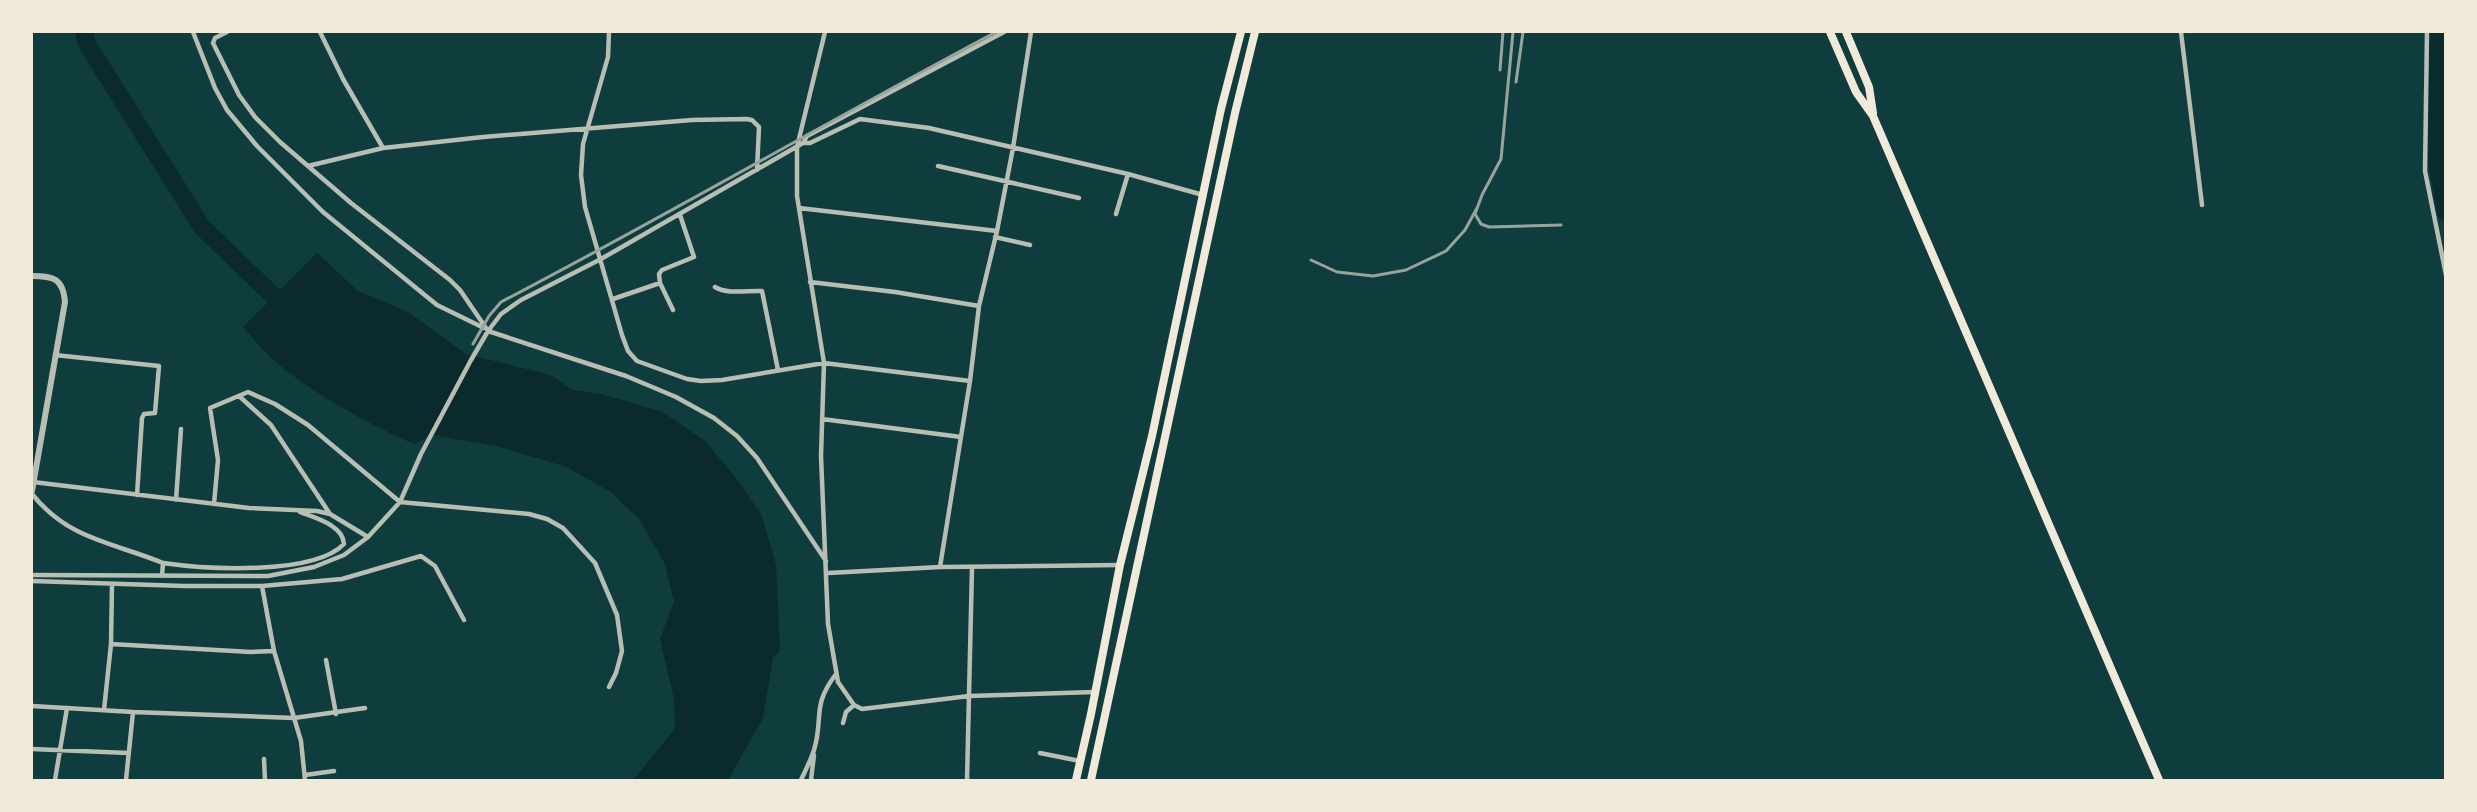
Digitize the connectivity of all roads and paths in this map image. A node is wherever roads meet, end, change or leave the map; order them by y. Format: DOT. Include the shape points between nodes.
graph roads {
  1 [pos="193,32"];
  2 [pos="227,32"];
  3 [pos="320,32"];
  4 [pos="609,32"];
  5 [pos="825,32"];
  6 [pos="1004,32"];
  7 [pos="1031,32"];
  8 [pos="1241,32"];
  9 [pos="1255,32"];
  10 [pos="1830,32"];
  11 [pos="1846,32"];
  12 [pos="2181,32"];
  13 [pos="2427,32"];
  14 [pos="859,108"];
  15 [pos="1873,116"];
  16 [pos="860,119"];
  17 [pos="834,122"];
  18 [pos="587,128"];
  19 [pos="836,130"];
  20 [pos="803,143"];
  21 [pos="797,147"];
  22 [pos="383,148"];
  23 [pos="1013,148"];
  24 [pos="308,166"];
  25 [pos="938,166"];
  26 [pos="757,170"];
  27 [pos="1128,174"];
  28 [pos="1007,181"];
  29 [pos="1204,195"];
  30 [pos="1079,198"];
  31 [pos="2202,205"];
  32 [pos="799,208"];
  33 [pos="1116,214"];
  34 [pos="680,215"];
  35 [pos="996,234"];
  36 [pos="1030,245"];
  37 [pos="601,259"];
  38 [pos="2445,275"];
  39 [pos="32,276"];
  40 [pos="810,282"];
  41 [pos="660,283"];
  42 [pos="715,287"];
  43 [pos="613,300"];
  44 [pos="979,306"];
  45 [pos="673,310"];
  46 [pos="486,329"];
  47 [pos="56,355"];
  48 [pos="824,363"];
  49 [pos="778,370"];
  50 [pos="970,381"];
  51 [pos="239,396"];
  52 [pos="822,419"];
  53 [pos="181,429"];
  54 [pos="1152,436"];
  55 [pos="961,437"];
  56 [pos="1164,439"];
  57 [pos="33,482"];
  58 [pos="32,493"];
  59 [pos="137,495"];
  60 [pos="176,500"];
  61 [pos="400,502"];
  62 [pos="214,504"];
  63 [pos="296,511"];
  64 [pos="330,514"];
  65 [pos="368,537"];
  66 [pos="827,562"];
  67 [pos="163,563"];
  68 [pos="1120,565"];
  69 [pos="940,567"];
  70 [pos="972,567"];
  71 [pos="828,573"];
  72 [pos="32,575"];
  73 [pos="113,575"];
  74 [pos="162,576"];
  75 [pos="32,581"];
  76 [pos="112,584"];
  77 [pos="262,586"];
  78 [pos="464,620"];
  79 [pos="111,644"];
  80 [pos="274,651"];
  81 [pos="326,660"];
  82 [pos="836,674"];
  83 [pos="609,687"];
  84 [pos="1095,692"];
  85 [pos="969,696"];
  86 [pos="854,705"];
  87 [pos="32,706"];
  88 [pos="67,708"];
  89 [pos="365,708"];
  90 [pos="104,710"];
  91 [pos="133,712"];
  92 [pos="336,714"];
  93 [pos="294,718"];
  94 [pos="843,723"];
  95 [pos="32,749"];
  96 [pos="60,749"];
  97 [pos="814,749"];
  98 [pos="129,753"];
  99 [pos="1040,753"];
  100 [pos="264,759"];
  101 [pos="1080,761"];
  102 [pos="334,771"];
  103 [pos="305,778"];
  104 [pos="55,780"];
  105 [pos="126,780"];
  106 [pos="265,780"];
  107 [pos="801,780"];
  108 [pos="811,780"];
  109 [pos="967,780"];
  110 [pos="1076,780"];
  111 [pos="1091,780"];
  112 [pos="2159,780"];
  1 -- 46 [label="street" via="227,110 257,146 323,212 437,305"];
  2 -- 24 [label="street" via="213,43 239,95 255,117"];
  3 -- 22 [label="street"];
  4 -- 18 [label="street" via="608,57"];
  5 -- 21 [label="street"];
  6 -- 14 [label="street"];
  7 -- 23 [label="street"];
  8 -- 29 [label="highway"];
  9 -- 56 [label="highway"];
  10 -- 15 [label="highway" via="1856,92"];
  11 -- 15 [label="highway" via="1869,87"];
  12 -- 31 [label="street"];
  13 -- 38 [label="street" via="2425,171"];
  14 -- 16 [label="street"];
  14 -- 17 [label="street"];
  15 -- 112 [label="highway"];
  16 -- 19 [label="street"];
  16 -- 23 [label="street" via="929,128"];
  17 -- 19 [label="street"];
  17 -- 20 [label="street" via="807,136"];
  18 -- 22 [label="street"];
  18 -- 26 [label="street" via="752,120 759,127"];
  18 -- 37 [label="street" via="581,175 585,207"];
  19 -- 20 [label="street"];
  20 -- 21 [label="street"];
  21 -- 26 [label="street"];
  21 -- 32 [label="street"];
  22 -- 24 [label="street"];
  23 -- 27 [label="street"];
  23 -- 28 [label="street"];
  24 -- 46 [label="street" via="450,280"];
  25 -- 28 [label="street"];
  26 -- 34 [label="street"];
  27 -- 29 [label="street"];
  27 -- 33 [label="street"];
  28 -- 30 [label="street"];
  28 -- 35 [label="street"];
  29 -- 54 [label="highway"];
  32 -- 35 [label="street"];
  32 -- 40 [label="street"];
  34 -- 37 [label="street"];
  34 -- 41 [label="street" via="694,257 662,270"];
  35 -- 36 [label="street"];
  35 -- 44 [label="street"];
  37 -- 43 [label="street"];
  37 -- 46 [label="street" via="510,307"];
  39 -- 47 [label="street" via="52,277 63,290 65,302"];
  40 -- 44 [label="street"];
  40 -- 48 [label="street"];
  41 -- 43 [label="street"];
  41 -- 45 [label="street"];
  42 -- 49 [label="street" via="762,291"];
  43 -- 49 [label="street" via="628,351 637,362 701,381"];
  44 -- 50 [label="street"];
  46 -- 61 [label="street"];
  46 -- 66 [label="street" via="626,376 714,418 757,458"];
  47 -- 57 [label="street"];
  47 -- 59 [label="street" via="159,366 155,413 144,414 142,418"];
  48 -- 49 [label="street"];
  48 -- 50 [label="street"];
  48 -- 52 [label="street"];
  50 -- 55 [label="street"];
  51 -- 61 [label="street" via="248,392 300,420"];
  51 -- 62 [label="street" via="210,409 218,460"];
  51 -- 64 [label="street" via="271,425"];
  52 -- 55 [label="street"];
  52 -- 66 [label="street"];
  53 -- 60 [label="street"];
  54 -- 56 [label="highway"];
  54 -- 68 [label="highway"];
  55 -- 69 [label="street"];
  56 -- 111 [label="highway"];
  57 -- 58 [label="street"];
  57 -- 59 [label="street"];
  58 -- 67 [label="street" via="44,509 79,532"];
  59 -- 60 [label="street"];
  60 -- 62 [label="street"];
  61 -- 65 [label="street"];
  61 -- 83 [label="street" via="529,514 563,528 595,563 617,615 622,651"];
  62 -- 63 [label="street"];
  63 -- 64 [label="street"];
  63 -- 67 [label="street" via="322,520 342,536 344,544 315,559 263,569"];
  64 -- 65 [label="street"];
  65 -- 74 [label="street" via="344,555 294,572 264,576"];
  66 -- 71 [label="street"];
  67 -- 74 [label="street"];
  68 -- 70 [label="street"];
  68 -- 84 [label="highway"];
  69 -- 70 [label="street"];
  69 -- 71 [label="street"];
  70 -- 85 [label="street"];
  71 -- 82 [label="street" via="828,624"];
  72 -- 73 [label="street"];
  73 -- 74 [label="street"];
  73 -- 76 [label="street"];
  75 -- 76 [label="street"];
  76 -- 77 [label="street"];
  76 -- 79 [label="street"];
  77 -- 78 [label="street" via="342,579 421,556 435,566"];
  77 -- 80 [label="street"];
  79 -- 80 [label="street"];
  79 -- 90 [label="street"];
  80 -- 93 [label="street"];
  81 -- 92 [label="street"];
  82 -- 86 [label="street"];
  82 -- 97 [label="street" via="819,704"];
  84 -- 85 [label="street"];
  84 -- 101 [label="highway"];
  85 -- 86 [label="street" via="862,709"];
  85 -- 109 [label="street"];
  86 -- 94 [label="street" via="846,712"];
  87 -- 88 [label="street"];
  88 -- 90 [label="street"];
  88 -- 96 [label="street"];
  89 -- 92 [label="street"];
  90 -- 91 [label="street"];
  91 -- 93 [label="street"];
  91 -- 98 [label="street"];
  92 -- 93 [label="street"];
  93 -- 103 [label="street"];
  95 -- 96 [label="street"];
  96 -- 98 [label="street"];
  96 -- 104 [label="street"];
  97 -- 107 [label="street"];
  97 -- 108 [label="street"];
  98 -- 105 [label="street"];
  99 -- 101 [label="street"];
  100 -- 106 [label="street"];
  101 -- 110 [label="highway"];
  102 -- 103 [label="street"];
}
